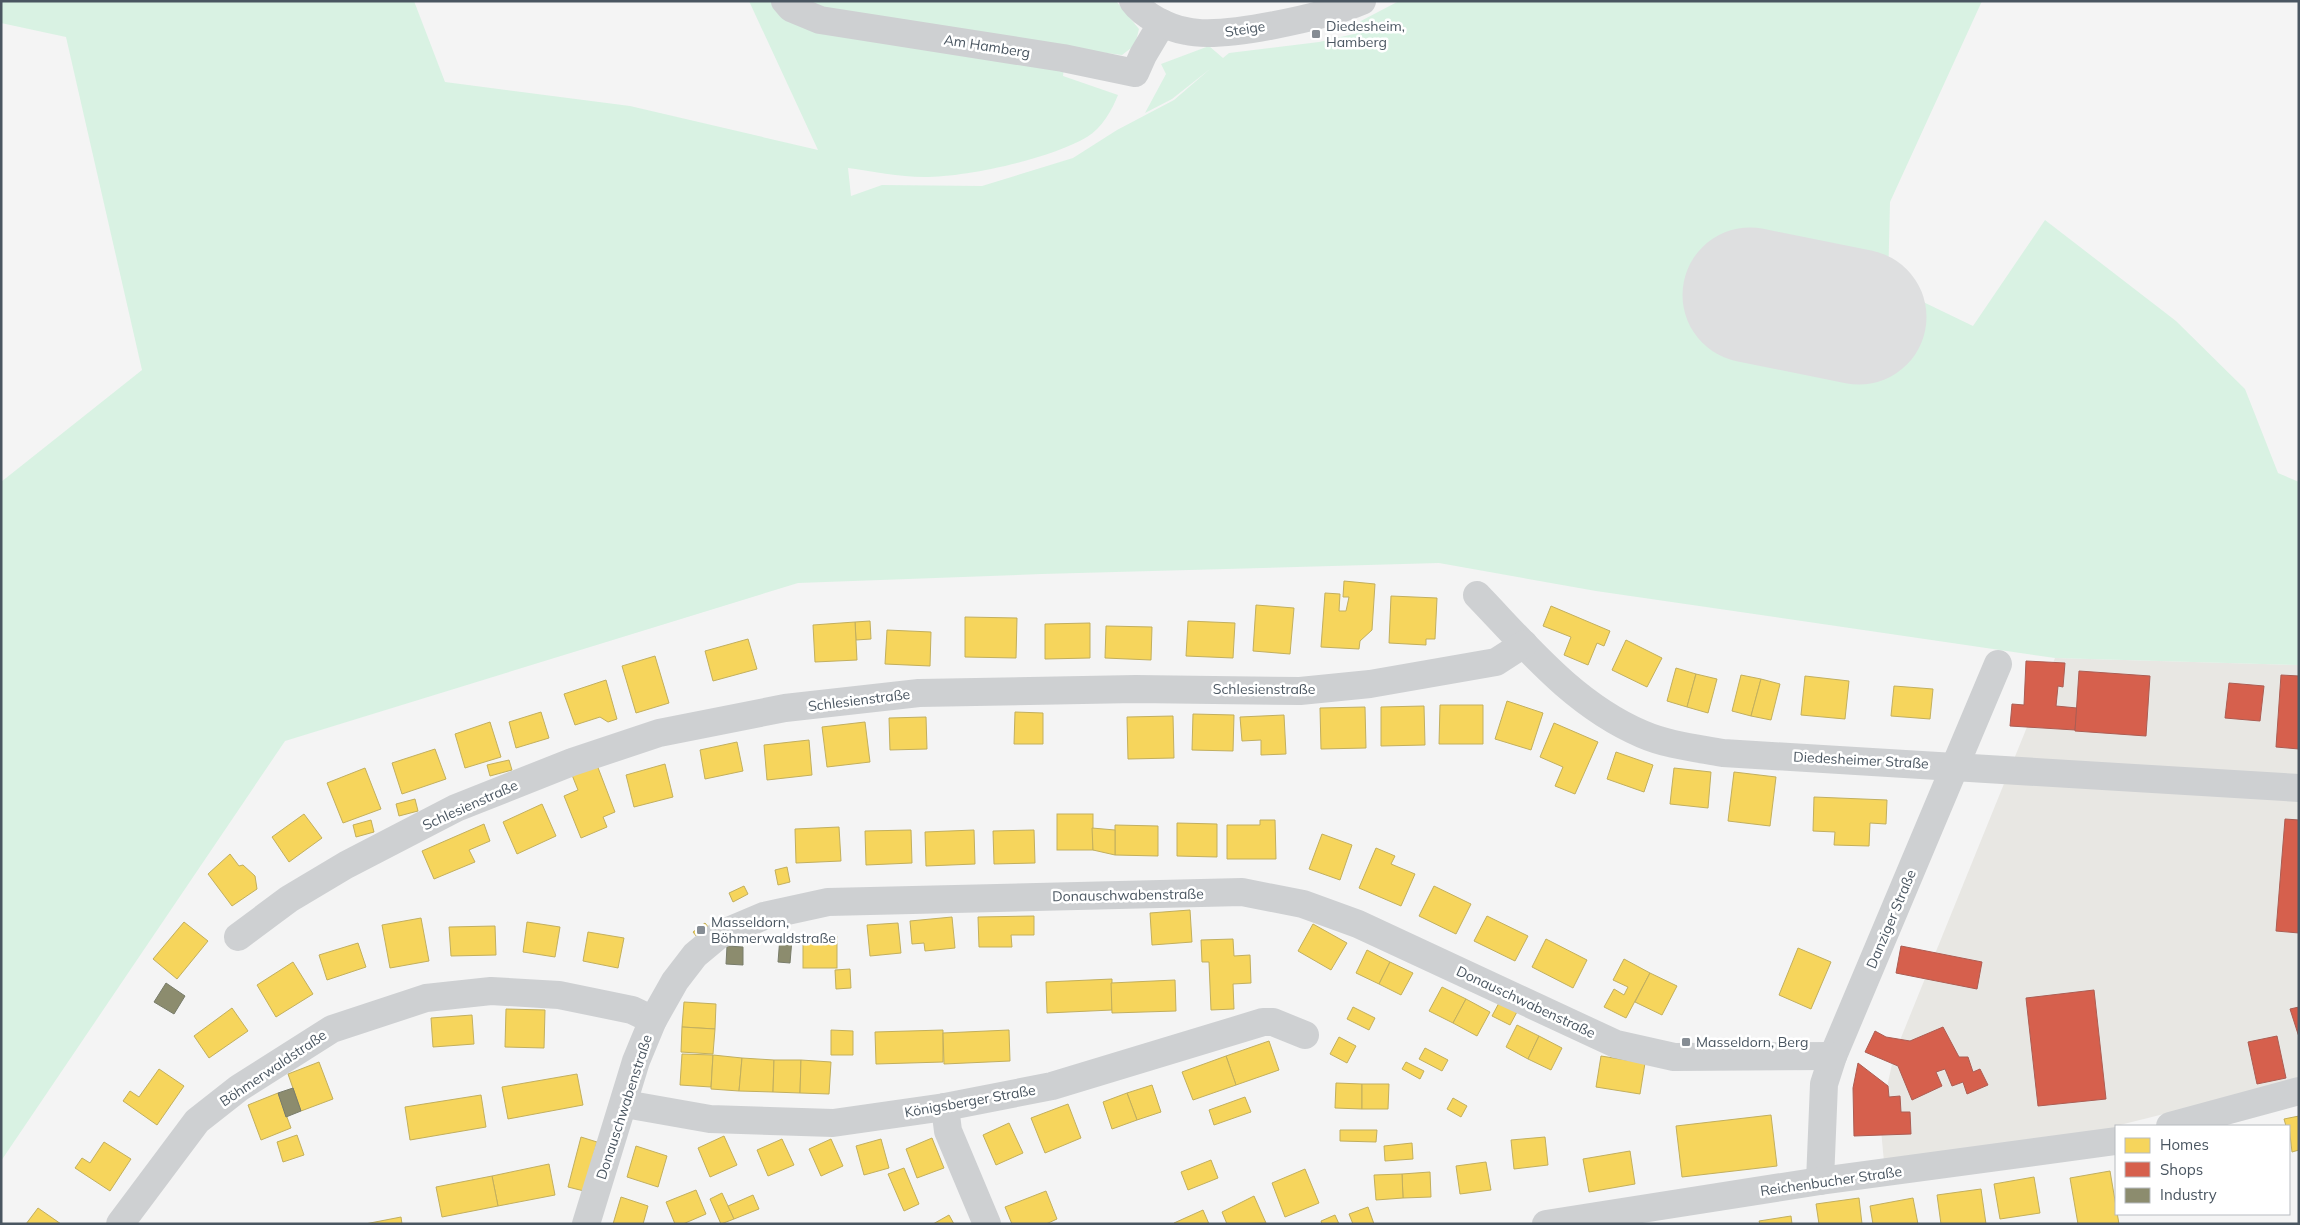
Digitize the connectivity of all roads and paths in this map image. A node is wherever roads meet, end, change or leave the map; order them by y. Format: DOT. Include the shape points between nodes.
graph roads {
  1 [pos="786,1"];
  2 [pos="1133,1"];
  3 [pos="1362,1"];
  4 [pos="1162,22"];
  5 [pos="1477,595"];
  6 [pos="1524,644"];
  7 [pos="1998,664"];
  8 [pos="1955,766"];
  9 [pos="2299,788"];
  10 [pos="238,937"];
  11 [pos="653,1020"];
  12 [pos="1305,1035"];
  13 [pos="1833,1056"];
  14 [pos="2299,1091"];
  15 [pos="625,1104"];
  16 [pos="945,1107"];
  17 [pos="2174,1125"];
  18 [pos="2115,1141"];
  19 [pos="1820,1181"];
  20 [pos="120,1224"];
  21 [pos="586,1224"];
  22 [pos="987,1224"];
  23 [pos="1546,1224"];
  1 -- 4 [label="street, Am Hamberg" via="791,8 820,20 1063,58 1135,74"];
  2 -- 4 [label="street, Steige"];
  3 -- 4 [label="street, Steige" via="1338,10 1214,34 1186,31"];
  5 -- 6 [label="street, Diedesheimer Straße"];
  6 -- 8 [label="street, Diedesheimer Straße" via="1572,691 1600,713 1643,735 1682,746 1723,752"];
  6 -- 10 [label="street, Schlesienstraße" via="1496,662 1370,684 1300,691 1136,689 919,693 785,708 659,733 572,762 456,808 346,864 289,899"];
  7 -- 8 [label="street, Danziger Straße"];
  8 -- 9 [label="street, Diedesheimer Straße"];
  8 -- 13 [label="street, Danziger Straße"];
  11 -- 13 [label="street, Donauschwabenstraße" via="695,955 719,935 764,916 828,902 1242,892 1303,904 1358,924 1616,1044 1674,1057"];
  11 -- 15 [label="street, Donauschwabenstraße" via="636,1061"];
  11 -- 20 [label="street, Böhmerwaldstraße" via="632,1010 559,995 491,991 426,998 332,1029 239,1088 197,1121"];
  12 -- 16 [label="street, Königsberger Straße" via="1273,1022 1263,1022 1052,1086"];
  13 -- 19 [label="street, Danziger Straße" via="1824,1084"];
  14 -- 17 [label="street"];
  15 -- 16 [label="street, Königsberger Straße" via="710,1119 833,1123"];
  15 -- 21 [label="street, Donauschwabenstraße"];
  16 -- 22 [label="street" via="948,1131"];
  18 -- 19 [label="street, Reichenbucher Straße"];
  19 -- 23 [label="street, Reichenbucher Straße"];
}
